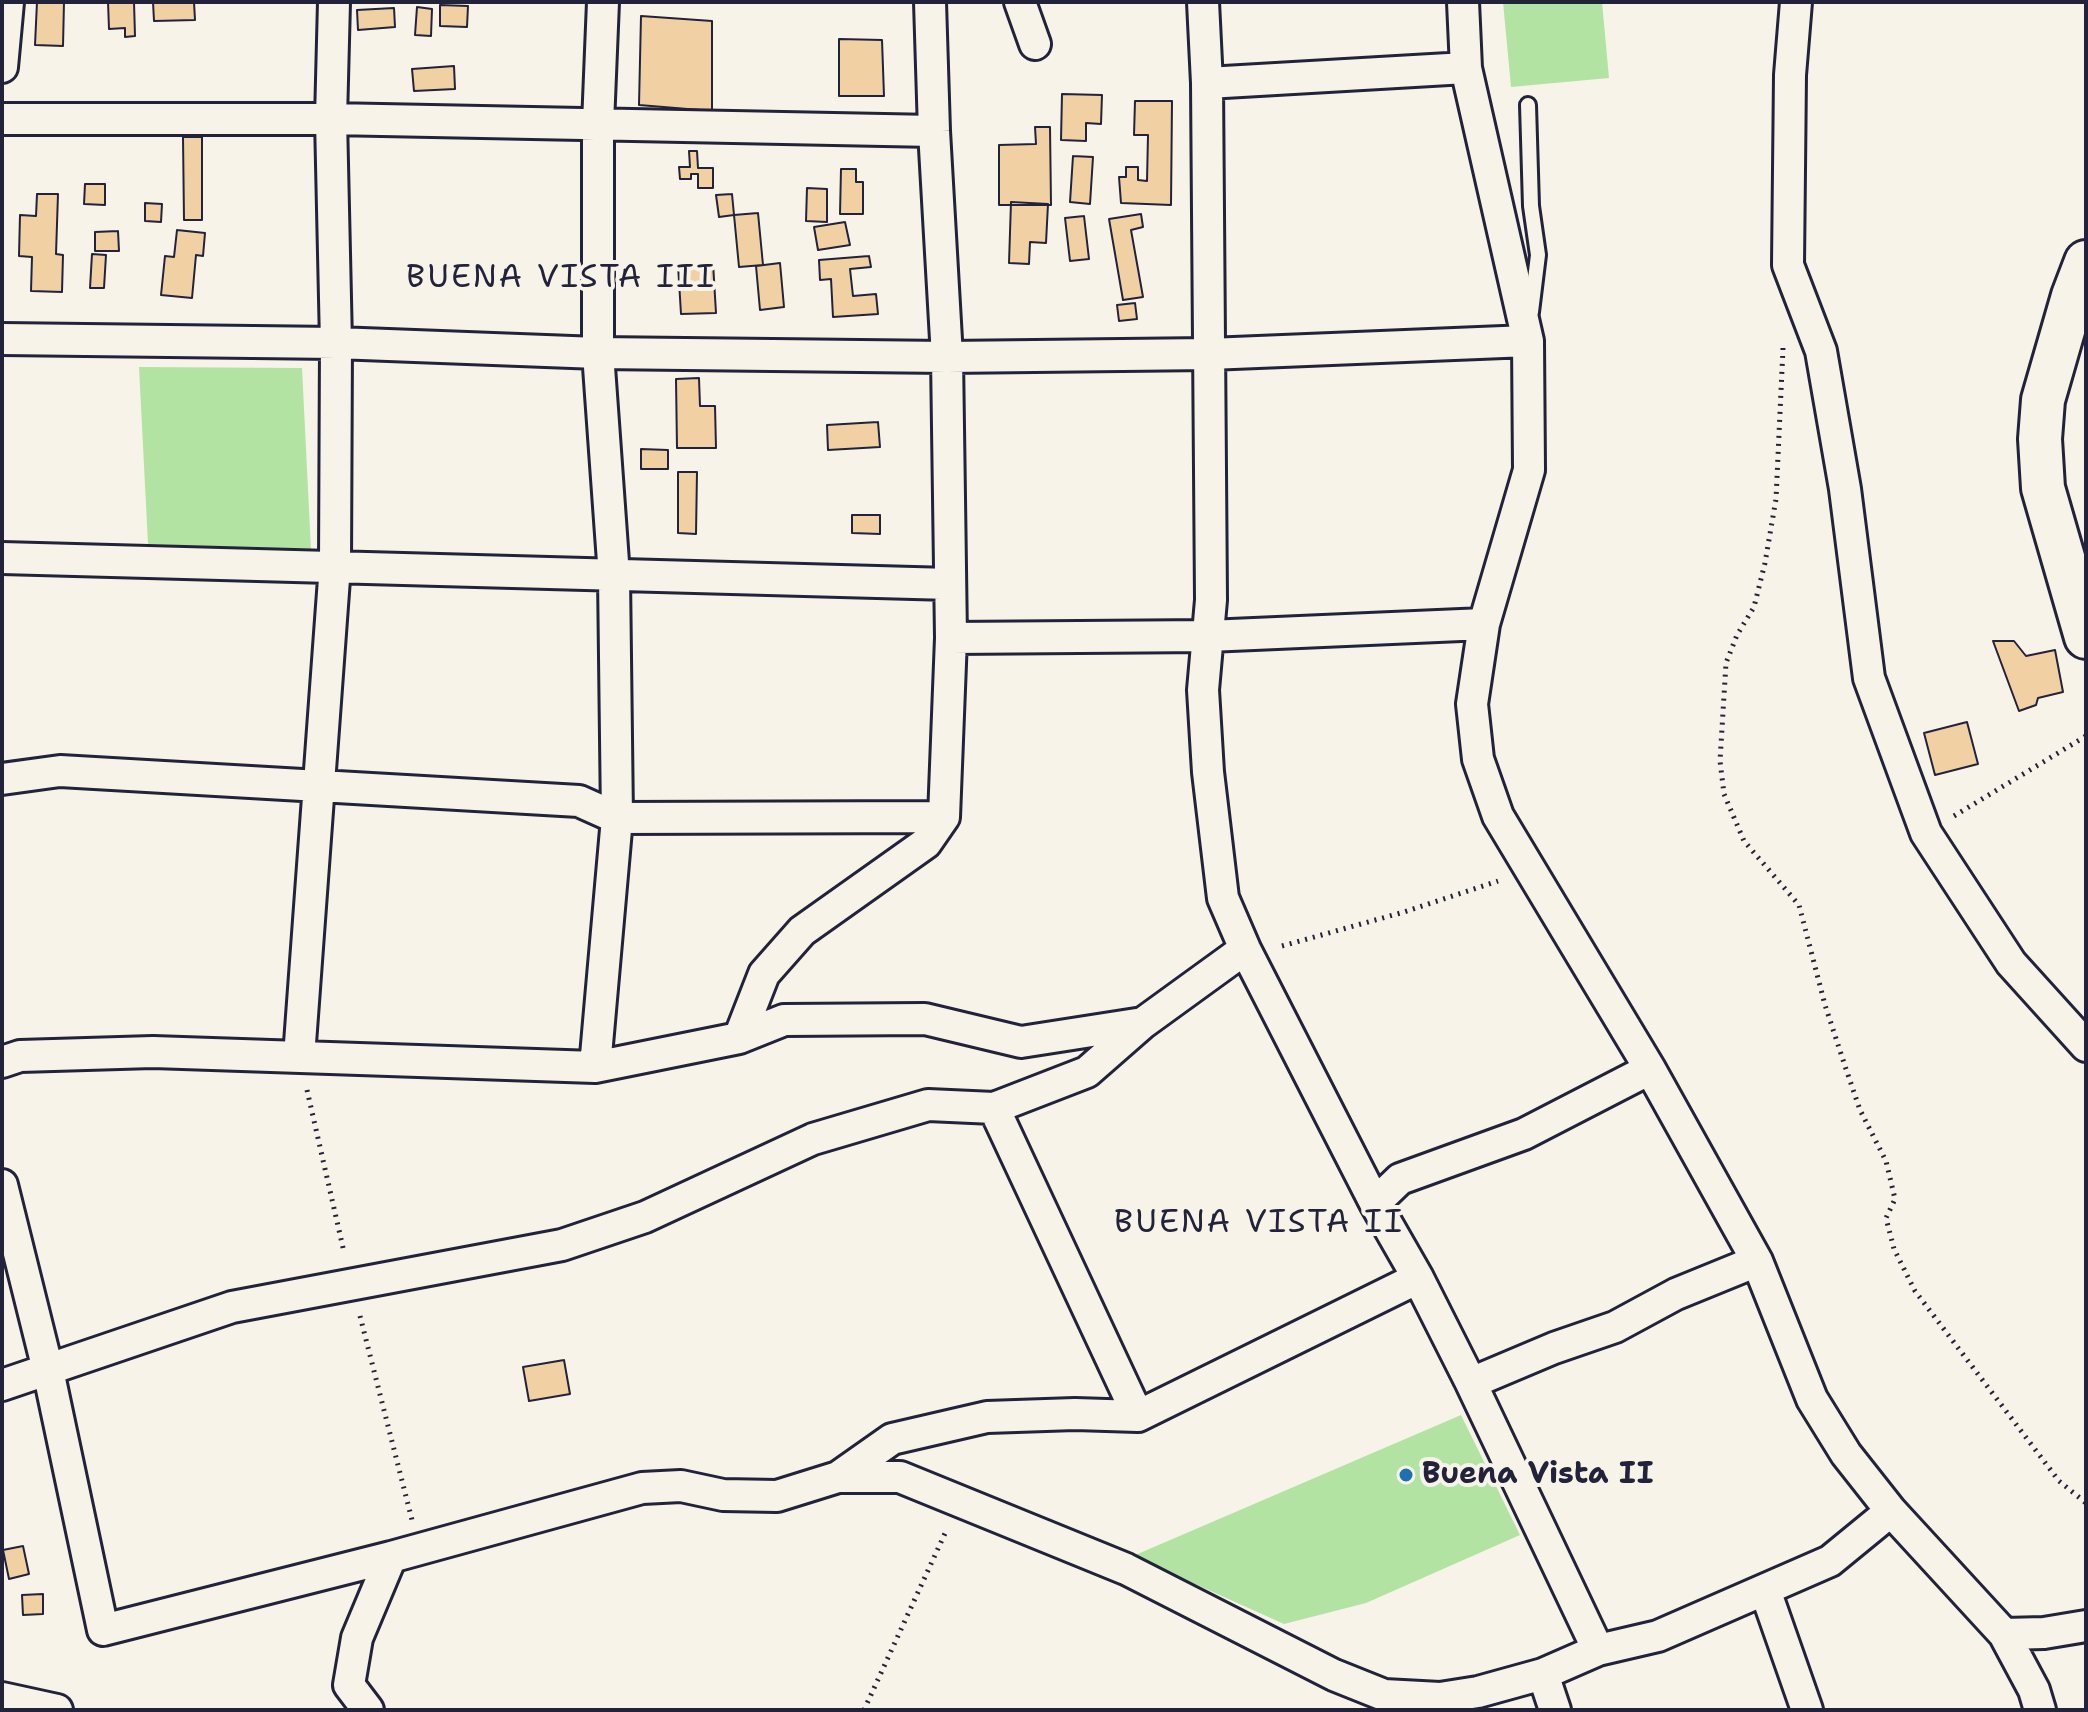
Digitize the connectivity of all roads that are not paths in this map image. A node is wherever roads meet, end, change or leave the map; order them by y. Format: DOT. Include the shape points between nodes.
graph roads {
  1 [pos="8,2"];
  2 [pos="334,2"];
  3 [pos="603,2"];
  4 [pos="930,2"];
  5 [pos="1020,2"];
  6 [pos="1203,2"];
  7 [pos="1463,2"];
  8 [pos="1796,2"];
  9 [pos="1035,44"];
  10 [pos="2,67"];
  11 [pos="1466,68"];
  12 [pos="1207,83"];
  13 [pos="1528,105"];
  14 [pos="2,119"];
  15 [pos="331,119"];
  16 [pos="598,124"];
  17 [pos="934,131"];
  18 [pos="2086,262"];
  19 [pos="2,339"];
  20 [pos="1528,341"];
  21 [pos="336,343"];
  22 [pos="598,353"];
  23 [pos="1209,354"];
  24 [pos="947,357"];
  25 [pos="2,558"];
  26 [pos="335,565"];
  27 [pos="614,576"];
  28 [pos="950,584"];
  29 [pos="1484,624"];
  30 [pos="1208,636"];
  31 [pos="2086,637"];
  32 [pos="951,638"];
  33 [pos="2,779"];
  34 [pos="319,787"];
  35 [pos="944,817"];
  36 [pos="617,818"];
  37 [pos="1245,949"];
  38 [pos="1143,1023"];
  39 [pos="739,1038"];
  40 [pos="2086,1046"];
  41 [pos="299,1057"];
  42 [pos="2,1062"];
  43 [pos="595,1067"];
  44 [pos="1650,1069"];
  45 [pos="994,1108"];
  46 [pos="2,1185"];
  47 [pos="1375,1203"];
  48 [pos="1757,1261"];
  49 [pos="1418,1278"];
  50 [pos="48,1370"];
  51 [pos="1471,1383"];
  52 [pos="2,1385"];
  53 [pos="1138,1416"];
  54 [pos="838,1477"];
  55 [pos="1891,1511"];
  56 [pos="391,1557"];
  57 [pos="1765,1590"];
  58 [pos="2086,1626"];
  59 [pos="2004,1634"];
  60 [pos="1598,1650"];
  61 [pos="1543,1674"];
  62 [pos="2,1698"];
  63 [pos="1438,1704"];
  64 [pos="57,1710"];
  65 [pos="368,1710"];
  66 [pos="1555,1710"];
  67 [pos="1807,1710"];
  68 [pos="2040,1710"];
  1 -- 10 [label="street"];
  2 -- 15 [label="street"];
  3 -- 16 [label="street"];
  4 -- 17 [label="street"];
  5 -- 9 [label="street"];
  6 -- 12 [label="street"];
  7 -- 11 [label="street"];
  8 -- 40 [label="street" via="1788,265 1821,351 1869,678 1926,833 2011,963"];
  11 -- 12 [label="street"];
  11 -- 20 [label="street"];
  12 -- 23 [label="street"];
  13 -- 20 [label="lane" via="1538,255"];
  14 -- 15 [label="street"];
  15 -- 16 [label="street"];
  15 -- 21 [label="street"];
  16 -- 17 [label="street"];
  16 -- 22 [label="street"];
  17 -- 24 [label="street"];
  18 -- 31 [label="main road" via="2043,400 2040,439 2043,488"];
  19 -- 21 [label="street"];
  20 -- 23 [label="street"];
  20 -- 29 [label="street" via="1529,470"];
  21 -- 22 [label="street"];
  21 -- 26 [label="street"];
  22 -- 24 [label="street"];
  22 -- 27 [label="street"];
  23 -- 24 [label="street"];
  23 -- 30 [label="street"];
  24 -- 28 [label="street"];
  25 -- 26 [label="street"];
  26 -- 27 [label="street"];
  26 -- 34 [label="street"];
  27 -- 28 [label="street"];
  27 -- 36 [label="street"];
  28 -- 32 [label="street"];
  29 -- 30 [label="street"];
  29 -- 44 [label="street" via="1472,704 1478,759 1498,816"];
  30 -- 32 [label="street"];
  30 -- 37 [label="street" via="1203,690 1208,772 1223,898"];
  32 -- 35 [label="street"];
  33 -- 34 [label="street" via="60,771"];
  34 -- 36 [label="street" via="579,801"];
  34 -- 41 [label="street"];
  35 -- 36 [label="street"];
  35 -- 39 [label="street" via="926,843 802,931 764,974"];
  36 -- 43 [label="street"];
  37 -- 38 [label="street"];
  37 -- 47 [label="street"];
  38 -- 39 [label="street" via="1021,1042 925,1019 784,1020"];
  38 -- 45 [label="street" via="1087,1072"];
  39 -- 43 [label="street"];
  41 -- 42 [label="street" via="153,1052 20,1056"];
  41 -- 43 [label="street"];
  44 -- 47 [label="street" via="1524,1134 1400,1179"];
  44 -- 48 [label="street"];
  45 -- 50 [label="street" via="928,1105 813,1139 645,1217 562,1245 232,1307"];
  45 -- 53 [label="street"];
  46 -- 50 [label="street"];
  47 -- 49 [label="street"];
  48 -- 51 [label="street" via="1676,1294 1615,1327"];
  48 -- 55 [label="street" via="1812,1399"];
  49 -- 51 [label="street"];
  49 -- 53 [label="street"];
  50 -- 52 [label="street"];
  50 -- 56 [label="street" via="103,1630"];
  51 -- 60 [label="street"];
  53 -- 54 [label="street" via="987,1417 892,1439"];
  54 -- 56 [label="street" via="777,1496 723,1495 681,1486 642,1488"];
  54 -- 63 [label="street" via="900,1477 1126,1569 1334,1675 1384,1695"];
  55 -- 57 [label="street" via="1830,1561"];
  55 -- 59 [label="street"];
  56 -- 65 [label="street" via="357,1638 349,1685"];
  57 -- 60 [label="street" via="1658,1636"];
  57 -- 67 [label="street"];
  58 -- 59 [label="street"];
  59 -- 68 [label="street"];
  60 -- 61 [label="street"];
  61 -- 63 [label="street"];
  61 -- 66 [label="street"];
  62 -- 64 [label="street"];
}
